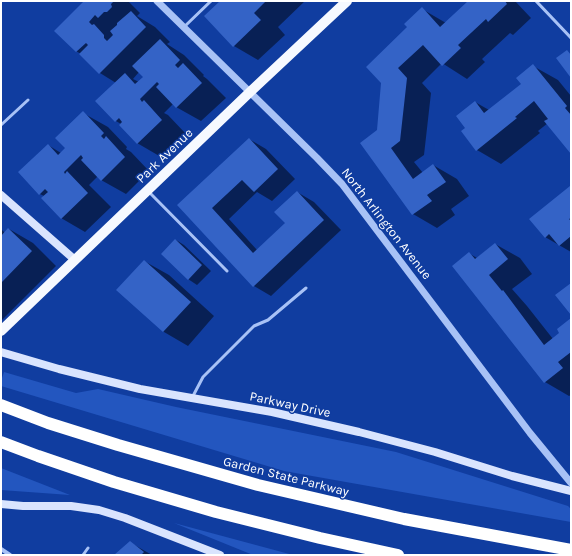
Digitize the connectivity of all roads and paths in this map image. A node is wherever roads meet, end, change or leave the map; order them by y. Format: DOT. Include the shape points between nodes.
graph roads {
  1 [pos="157,1"];
  2 [pos="211,1"];
  3 [pos="348,1"];
  4 [pos="536,1"];
  5 [pos="184,27"];
  6 [pos="571,38"];
  7 [pos="250,92"];
  8 [pos="28,100"];
  9 [pos="1,125"];
  10 [pos="148,190"];
  11 [pos="1,195"];
  12 [pos="75,260"];
  13 [pos="228,271"];
  14 [pos="306,288"];
  15 [pos="1,331"];
  16 [pos="1,352"];
  17 [pos="192,398"];
  18 [pos="1,406"];
  19 [pos="1,442"];
  20 [pos="571,483"];
  21 [pos="571,491"];
  22 [pos="1,504"];
  23 [pos="88,548"];
  24 [pos="1,549"];
  25 [pos="571,550"];
  26 [pos="10,555"];
  27 [pos="83,555"];
  28 [pos="220,555"];
  29 [pos="398,555"];
  1 -- 5 [label="street, North Arlington Avenue"];
  2 -- 5 [label="lane"];
  3 -- 7 [label="main road, Park Avenue"];
  4 -- 6 [label="lane"];
  5 -- 7 [label="street, North Arlington Avenue"];
  7 -- 10 [label="main road, Park Avenue"];
  7 -- 20 [label="street, North Arlington Avenue" via="342,184 517,416"];
  8 -- 9 [label="lane"];
  10 -- 12 [label="main road, Park Avenue"];
  10 -- 13 [label="lane"];
  11 -- 12 [label="main road"];
  12 -- 15 [label="main road, Park Avenue"];
  14 -- 17 [label="lane" via="268,320 254,326 203,377"];
  16 -- 17 [label="main road, Parkway Drive" via="111,382"];
  17 -- 21 [label="main road, Parkway Drive" via="272,412 379,437"];
  18 -- 25 [label="highway, Garden State Parkway" via="118,445 265,487 411,520"];
  19 -- 29 [label="highway" via="114,482 216,512"];
  22 -- 28 [label="main road" via="71,506 99,510"];
  23 -- 27 [label="lane"];
  24 -- 26 [label="street"];
}
